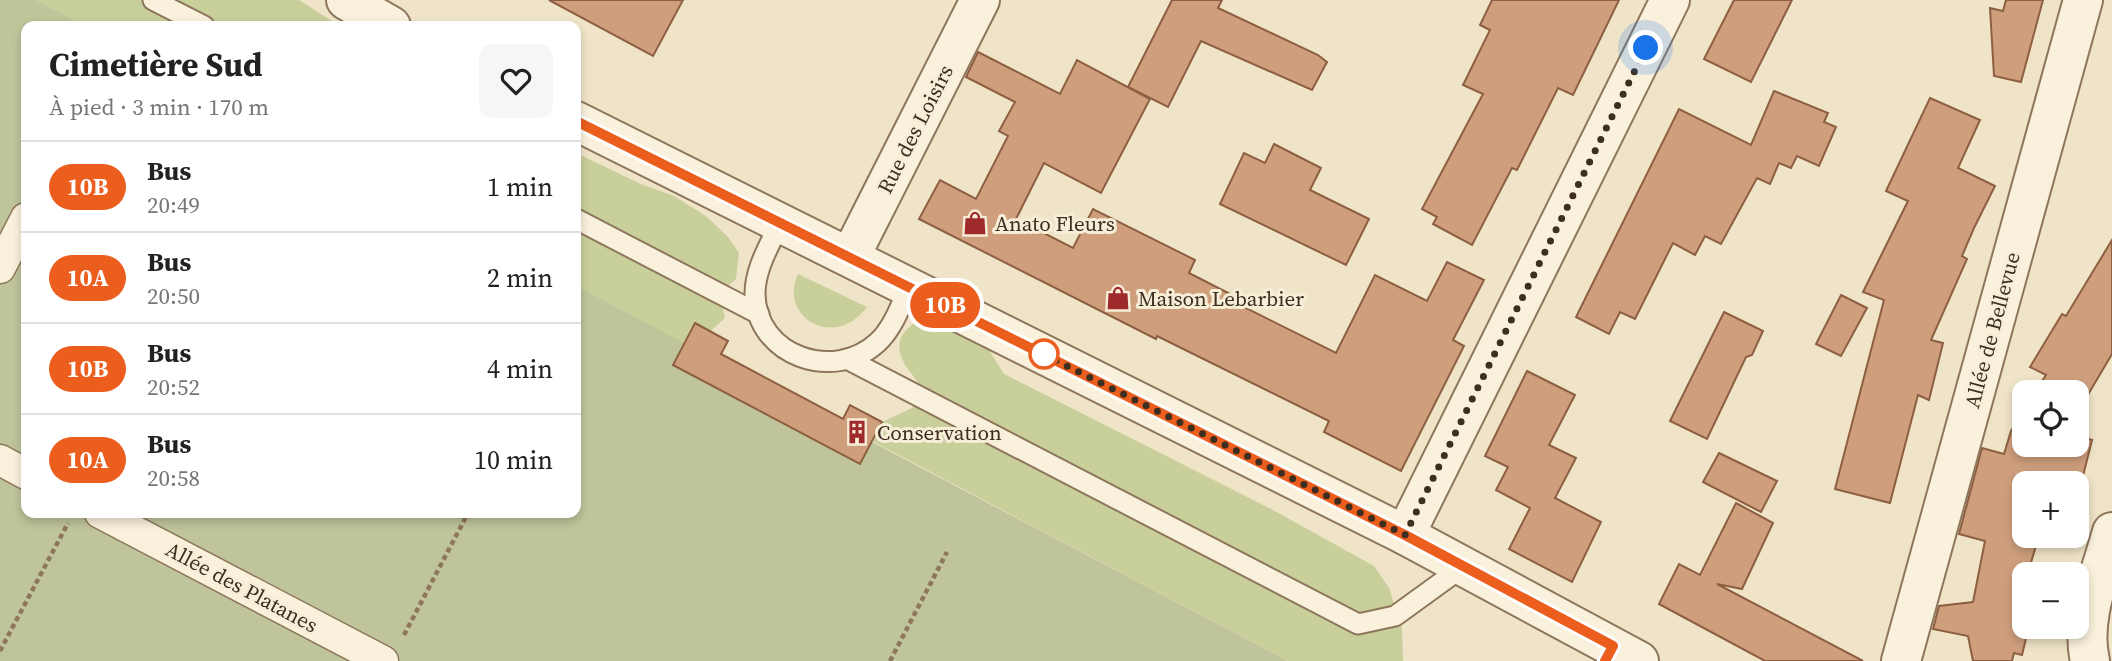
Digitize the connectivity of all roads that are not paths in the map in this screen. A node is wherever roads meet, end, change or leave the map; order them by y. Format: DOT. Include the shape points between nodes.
graph roads {
  1 [pos="153,0"];
  2 [pos="346,0"];
  3 [pos="980,0"];
  4 [pos="1670,0"];
  5 [pos="2082,0"];
  6 [pos="194,21"];
  7 [pos="382,21"];
  8 [pos="581,124"];
  9 [pos="581,222"];
  10 [pos="780,223"];
  11 [pos="21,228"];
  12 [pos="850,257"];
  13 [pos="0,268"];
  14 [pos="909,286"];
  15 [pos="759,314"];
  16 [pos="847,359"];
  17 [pos="0,460"];
  18 [pos="21,471"];
  19 [pos="110,518"];
  20 [pos="2112,532"];
  21 [pos="1405,535"];
  22 [pos="1464,566"];
  23 [pos="1619,656"];
  24 [pos="383,661"];
  25 [pos="1900,661"];
  26 [pos="2090,661"];
  1 -- 6 [label="lane"];
  2 -- 7 [label="street"];
  3 -- 12 [label="street, Rue des Loisirs"];
  4 -- 21 [label="street"];
  5 -- 25 [label="street, Allée de Bellevue"];
  8 -- 10 [label="street"];
  9 -- 15 [label="lane"];
  10 -- 12 [label="street"];
  10 -- 15 [label="lane" via="758,271 755,295"];
  11 -- 13 [label="street"];
  12 -- 14 [label="street"];
  14 -- 16 [label="lane" via="879,342"];
  14 -- 21 [label="street"];
  15 -- 16 [label="lane" via="772,338 791,354 813,362"];
  16 -- 22 [label="lane" via="1358,624 1395,616"];
  17 -- 18 [label="street"];
  19 -- 24 [label="street, Allée des Platanes"];
  20 -- 26 [label="street" via="2087,624"];
  21 -- 22 [label="street"];
  22 -- 23 [label="street"];
}
